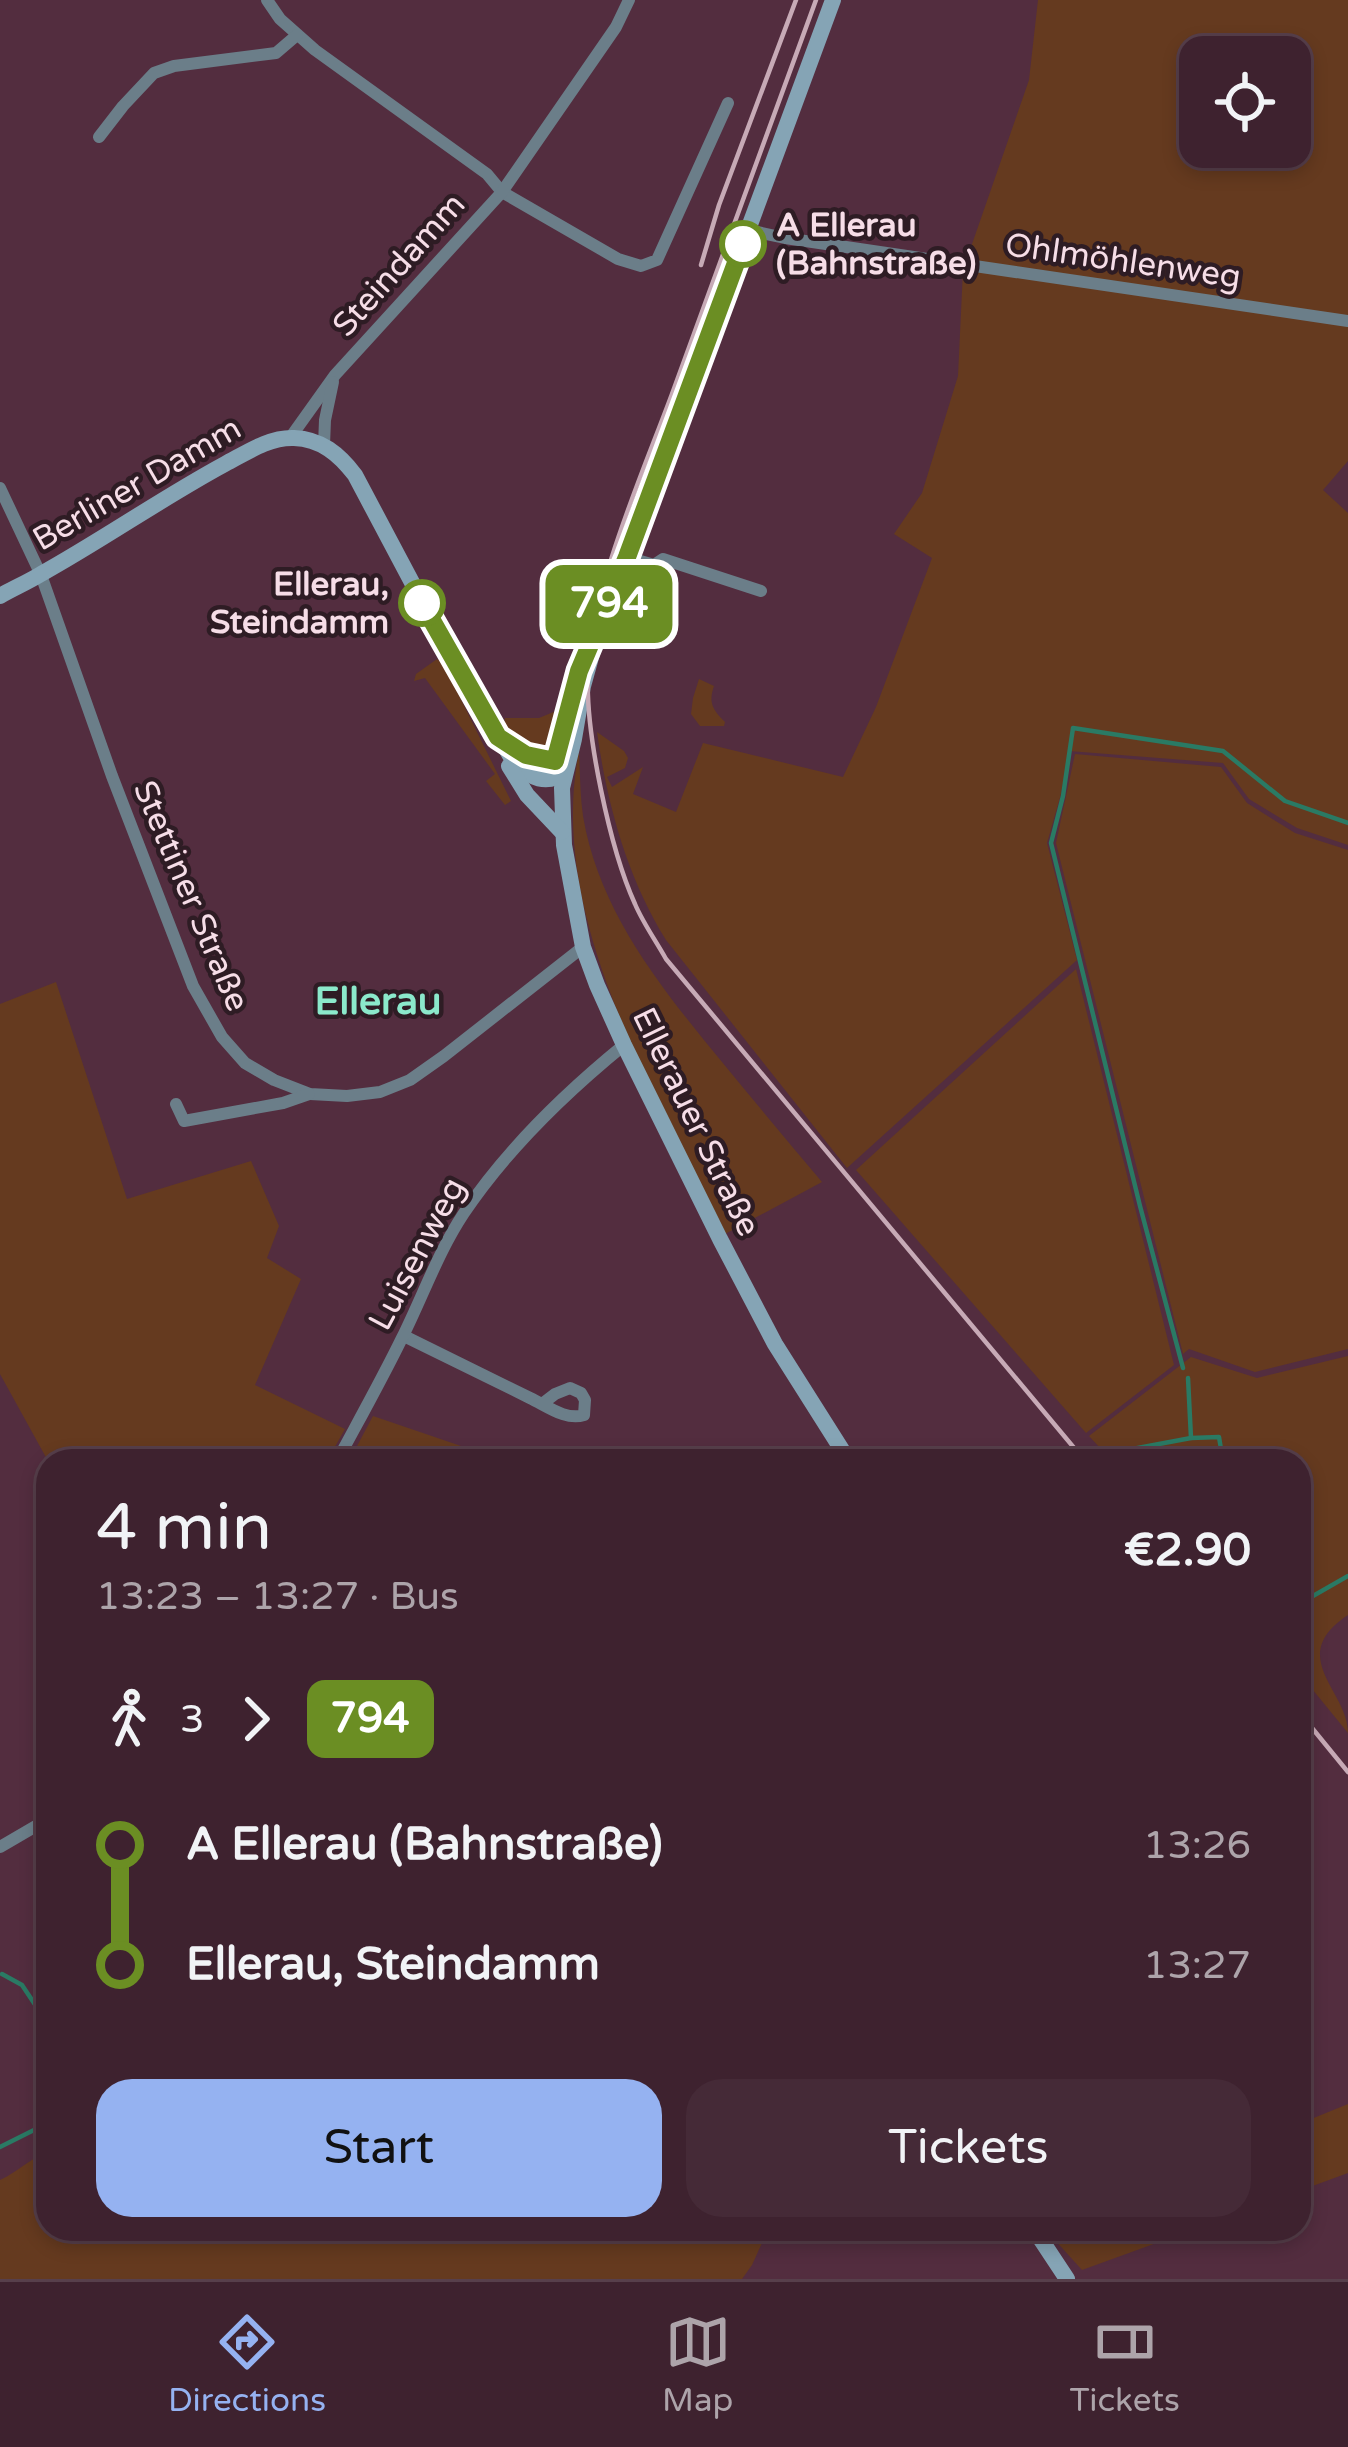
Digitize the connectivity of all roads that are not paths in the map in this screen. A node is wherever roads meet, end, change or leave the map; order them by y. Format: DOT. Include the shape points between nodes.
graph roads {
  1 [pos="267,0"];
  2 [pos="629,0"];
  3 [pos="833,0"];
  4 [pos="297,35"];
  5 [pos="728,103"];
  6 [pos="99,137"];
  7 [pos="502,192"];
  8 [pos="748,230"];
  9 [pos="1348,321"];
  10 [pos="335,375"];
  11 [pos="290,437"];
  12 [pos="324,445"];
  13 [pos="0,488"];
  14 [pos="627,557"];
  15 [pos="41,574"];
  16 [pos="760,591"];
  17 [pos="0,596"];
  18 [pos="498,737"];
  19 [pos="561,772"];
  20 [pos="562,832"];
  21 [pos="583,947"];
  22 [pos="624,1045"];
  23 [pos="310,1094"];
  24 [pos="176,1104"];
  25 [pos="404,1336"];
  26 [pos="542,1404"];
  27 [pos="343,1449"];
  28 [pos="841,1449"];
  29 [pos="36,1826"];
  30 [pos="0,1847"];
  31 [pos="1042,2241"];
  32 [pos="1067,2279"];
  1 -- 4 [label="street"];
  2 -- 7 [label="street, Steindamm"];
  3 -- 8 [label="main road, Ellerauer Straße"];
  4 -- 6 [label="street" via="276,53 154,73"];
  4 -- 7 [label="street"];
  5 -- 7 [label="street" via="648,265 618,259"];
  7 -- 10 [label="street, Steindamm"];
  8 -- 9 [label="street, Ohlmöhlenweg"];
  8 -- 14 [label="main road, Ellerauer Straße"];
  10 -- 11 [label="street, Steindamm"];
  10 -- 12 [label="street, Steindamm"];
  11 -- 12 [label="main road, Berliner Damm"];
  11 -- 15 [label="main road, Berliner Damm" via="199,478"];
  12 -- 18 [label="main road" via="355,475"];
  13 -- 15 [label="street, Stettiner Straße"];
  14 -- 16 [label="street" via="654,566 663,559"];
  14 -- 19 [label="main road, Ellerauer Straße"];
  15 -- 17 [label="main road, Berliner Damm"];
  15 -- 23 [label="street, Stettiner Straße" via="194,986 245,1063"];
  18 -- 19 [label="main road" via="524,772 550,780"];
  18 -- 20 [label="main road" via="519,785"];
  19 -- 20 [label="main road, Ellerauer Straße"];
  20 -- 21 [label="main road, Ellerauer Straße"];
  21 -- 22 [label="main road, Ellerauer Straße"];
  21 -- 23 [label="street, Stettiner Straße" via="410,1080 380,1092"];
  22 -- 25 [label="street, Luisenweg" via="490,1176 437,1259"];
  22 -- 28 [label="main road, Ellerauer Straße" via="775,1344"];
  23 -- 24 [label="street" via="184,1121"];
  25 -- 26 [label="street"];
  25 -- 27 [label="street, Luisenweg"];
  29 -- 30 [label="street"];
  31 -- 32 [label="main road"];
}
